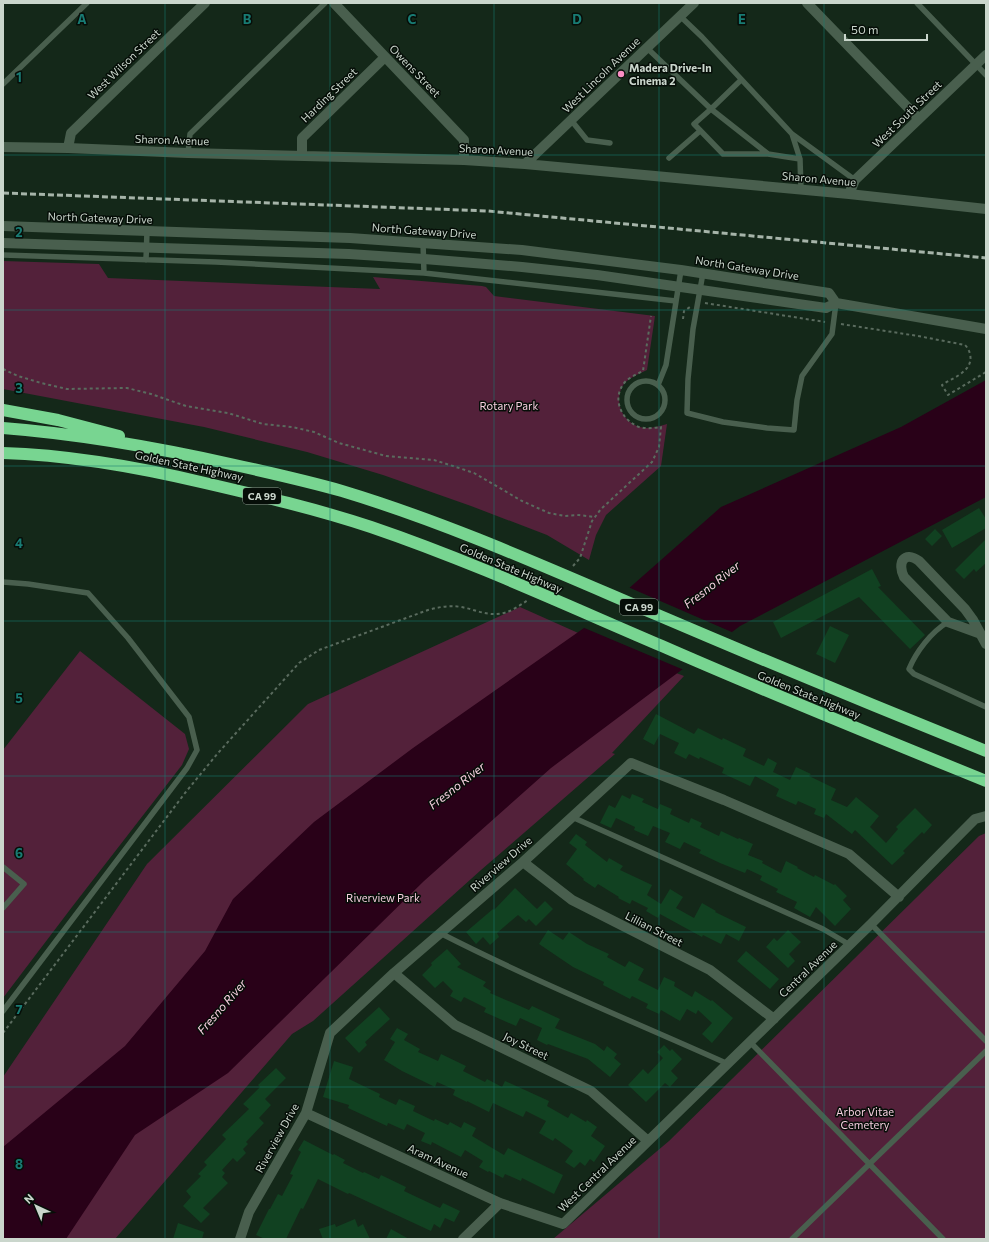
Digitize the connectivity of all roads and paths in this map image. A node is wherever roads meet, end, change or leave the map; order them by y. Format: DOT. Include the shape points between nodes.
graph roads {
  1 [pos="87,3"];
  2 [pos="205,3"];
  3 [pos="325,3"];
  4 [pos="334,3"];
  5 [pos="694,3"];
  6 [pos="807,3"];
  7 [pos="917,3"];
  8 [pos="680,16"];
  9 [pos="647,48"];
  10 [pos="986,55"];
  11 [pos="385,57"];
  12 [pos="976,65"];
  13 [pos="986,75"];
  14 [pos="740,80"];
  15 [pos="3,84"];
  16 [pos="710,109"];
  17 [pos="919,119"];
  18 [pos="571,120"];
  19 [pos="700,131"];
  20 [pos="792,134"];
  21 [pos="610,143"];
  22 [pos="3,147"];
  23 [pos="68,148"];
  24 [pos="188,152"];
  25 [pos="768,154"];
  26 [pos="302,155"];
  27 [pos="669,158"];
  28 [pos="800,159"];
  29 [pos="464,160"];
  30 [pos="525,164"];
  31 [pos="855,180"];
  32 [pos="801,190"];
  33 [pos="849,194"];
  34 [pos="986,209"];
  35 [pos="3,226"];
  36 [pos="147,231"];
  37 [pos="3,243"];
  38 [pos="423,243"];
  39 [pos="146,247"];
  40 [pos="3,255"];
  41 [pos="424,259"];
  42 [pos="146,260"];
  43 [pos="681,270"];
  44 [pos="424,273"];
  45 [pos="703,273"];
  46 [pos="679,286"];
  47 [pos="701,289"];
  48 [pos="676,301"];
  49 [pos="704,303"];
  50 [pos="836,303"];
  51 [pos="690,306"];
  52 [pos="651,316"];
  53 [pos="683,319"];
  54 [pos="834,323"];
  55 [pos="986,329"];
  56 [pos="3,369"];
  57 [pos="986,372"];
  58 [pos="658,385"];
  59 [pos="3,410"];
  60 [pos="3,428"];
  61 [pos="178,452"];
  62 [pos="3,455"];
  63 [pos="595,517"];
  64 [pos="572,567"];
  65 [pos="3,582"];
  66 [pos="528,600"];
  67 [pos="948,622"];
  68 [pos="980,634"];
  69 [pos="986,644"];
  70 [pos="986,707"];
  71 [pos="986,751"];
  72 [pos="986,781"];
  73 [pos="985,816"];
  74 [pos="572,817"];
  75 [pos="523,862"];
  76 [pos="3,867"];
  77 [pos="899,897"];
  78 [pos="3,908"];
  79 [pos="871,924"];
  80 [pos="440,933"];
  81 [pos="850,945"];
  82 [pos="394,973"];
  83 [pos="3,1011"];
  84 [pos="774,1019"];
  85 [pos="3,1033"];
  86 [pos="986,1041"];
  87 [pos="750,1042"];
  88 [pos="986,1051"];
  89 [pos="728,1064"];
  90 [pos="306,1113"];
  91 [pos="648,1141"];
  92 [pos="869,1164"];
  93 [pos="500,1203"];
  94 [pos="563,1224"];
  95 [pos="240,1239"];
  96 [pos="463,1239"];
  97 [pos="792,1239"];
  98 [pos="943,1239"];
  1 -- 15 [label="lane"];
  2 -- 23 [label="street, West Wilson Street" via="71,133"];
  3 -- 24 [label="lane" via="190,134"];
  4 -- 11 [label="street, Owens Street"];
  5 -- 8 [label="street, West Lincoln Avenue"];
  6 -- 17 [label="street"];
  7 -- 12 [label="lane"];
  8 -- 9 [label="street, West Lincoln Avenue"];
  8 -- 14 [label="lane"];
  9 -- 16 [label="lane"];
  9 -- 18 [label="street, West Lincoln Avenue"];
  10 -- 12 [label="street, West South Street"];
  11 -- 26 [label="street, Harding Street" via="302,138"];
  11 -- 29 [label="street, Owens Street" via="464,140"];
  12 -- 13 [label="lane"];
  12 -- 17 [label="street, West South Street"];
  14 -- 16 [label="lane"];
  14 -- 20 [label="lane"];
  16 -- 19 [label="lane" via="694,124"];
  16 -- 25 [label="lane"];
  17 -- 31 [label="street, West South Street"];
  18 -- 21 [label="lane" via="587,140"];
  18 -- 30 [label="street, West Lincoln Avenue"];
  19 -- 25 [label="lane" via="723,154"];
  19 -- 27 [label="lane"];
  20 -- 28 [label="lane"];
  20 -- 31 [label="lane"];
  22 -- 23 [label="street, Sharon Avenue"];
  23 -- 24 [label="street, Sharon Avenue"];
  24 -- 26 [label="street, Sharon Avenue"];
  25 -- 28 [label="lane"];
  26 -- 29 [label="street, Sharon Avenue"];
  28 -- 32 [label="lane"];
  29 -- 30 [label="street, Sharon Avenue"];
  30 -- 32 [label="street, Sharon Avenue"];
  31 -- 33 [label="street, West South Street"];
  32 -- 33 [label="street, Sharon Avenue"];
  33 -- 34 [label="street, Sharon Avenue"];
  35 -- 36 [label="street, North Gateway Drive"];
  36 -- 38 [label="street, North Gateway Drive"];
  36 -- 39 [label="lane"];
  37 -- 39 [label="street, North Gateway Drive"];
  38 -- 41 [label="lane"];
  38 -- 43 [label="street, North Gateway Drive" via="522,250"];
  39 -- 41 [label="street, North Gateway Drive"];
  39 -- 42 [label="lane"];
  40 -- 42 [label="lane"];
  41 -- 44 [label="lane"];
  41 -- 46 [label="street, North Gateway Drive" via="597,275"];
  42 -- 44 [label="lane"];
  43 -- 45 [label="street, North Gateway Drive"];
  43 -- 46 [label="lane"];
  44 -- 48 [label="lane"];
  45 -- 47 [label="lane"];
  45 -- 50 [label="street, North Gateway Drive" via="829,293"];
  46 -- 47 [label="street, North Gateway Drive"];
  46 -- 48 [label="lane"];
  47 -- 50 [label="street, North Gateway Drive" via="826,308"];
  47 -- 54 [label="lane" via="693,329 687,413 723,422 794,430 802,376 832,334"];
  48 -- 58 [label="lane" via="666,365"];
  49 -- 54 [label="path"];
  50 -- 54 [label="lane"];
  50 -- 55 [label="street, North Gateway Drive"];
  51 -- 53 [label="path" via="684,311"];
  52 -- 63 [label="path" via="643,371 631,376 619,392 618,399 620,409 632,424 650,428 661,427 659,447 652,462"];
  54 -- 57 [label="path" via="965,345 970,352 968,368 942,384 948,395"];
  56 -- 63 [label="path" via="18,376 67,389 127,388 186,406 228,413 263,424 314,432 339,443 386,456 434,460 474,473 549,514"];
  58 -- 58 [label="lane" via="646,381 634,386 627,403 633,414 644,419 660,414 666,402 663,390"];
  59 -- 61 [label="highway" via="58,420"];
  60 -- 61 [label="highway, Golden State Highway / CA 99" via="43,431"];
  61 -- 71 [label="highway, Golden State Highway / CA 99" via="339,491 439,524"];
  62 -- 72 [label="highway, Golden State Highway / CA 99" via="27,454 91,460 168,474 310,508 371,527 489,572 745,682"];
  63 -- 64 [label="path" via="580,558"];
  65 -- 83 [label="lane" via="88,593 128,638 189,717 197,750 187,768"];
  66 -- 85 [label="path" via="505,613 498,614 440,606 319,650 299,663 185,793"];
  67 -- 68 [label="street"];
  67 -- 68 [label="street" via="904,577 900,566 903,560 914,557 919,561 965,609"];
  67 -- 70 [label="lane" via="920,648 909,669 914,674"];
  68 -- 69 [label="street"];
  73 -- 77 [label="street, Central Avenue" via="969,825"];
  74 -- 75 [label="street, Riverview Drive"];
  74 -- 77 [label="street, Riverview Drive" via="631,763 849,854"];
  74 -- 81 [label="lane" via="823,929"];
  75 -- 80 [label="street, Riverview Drive"];
  75 -- 84 [label="street, Lillian Street" via="572,900 710,970"];
  76 -- 78 [label="lane" via="24,884"];
  77 -- 79 [label="street, Central Avenue"];
  79 -- 81 [label="street, Central Avenue"];
  79 -- 86 [label="lane"];
  80 -- 82 [label="street, Riverview Drive"];
  80 -- 89 [label="lane"];
  81 -- 84 [label="street, Central Avenue"];
  82 -- 90 [label="street, Riverview Drive" via="330,1033"];
  82 -- 91 [label="street, Joy Street" via="455,1025 591,1091"];
  84 -- 87 [label="street, Central Avenue"];
  87 -- 89 [label="street, Central Avenue"];
  87 -- 92 [label="lane"];
  88 -- 92 [label="lane"];
  89 -- 91 [label="street, Central Avenue"];
  90 -- 93 [label="street, Aram Avenue"];
  90 -- 95 [label="street, Riverview Drive" via="249,1212"];
  91 -- 94 [label="street, West Central Avenue"];
  92 -- 97 [label="lane"];
  92 -- 98 [label="lane"];
  93 -- 94 [label="street, Aram Avenue"];
  93 -- 96 [label="street"];
}
